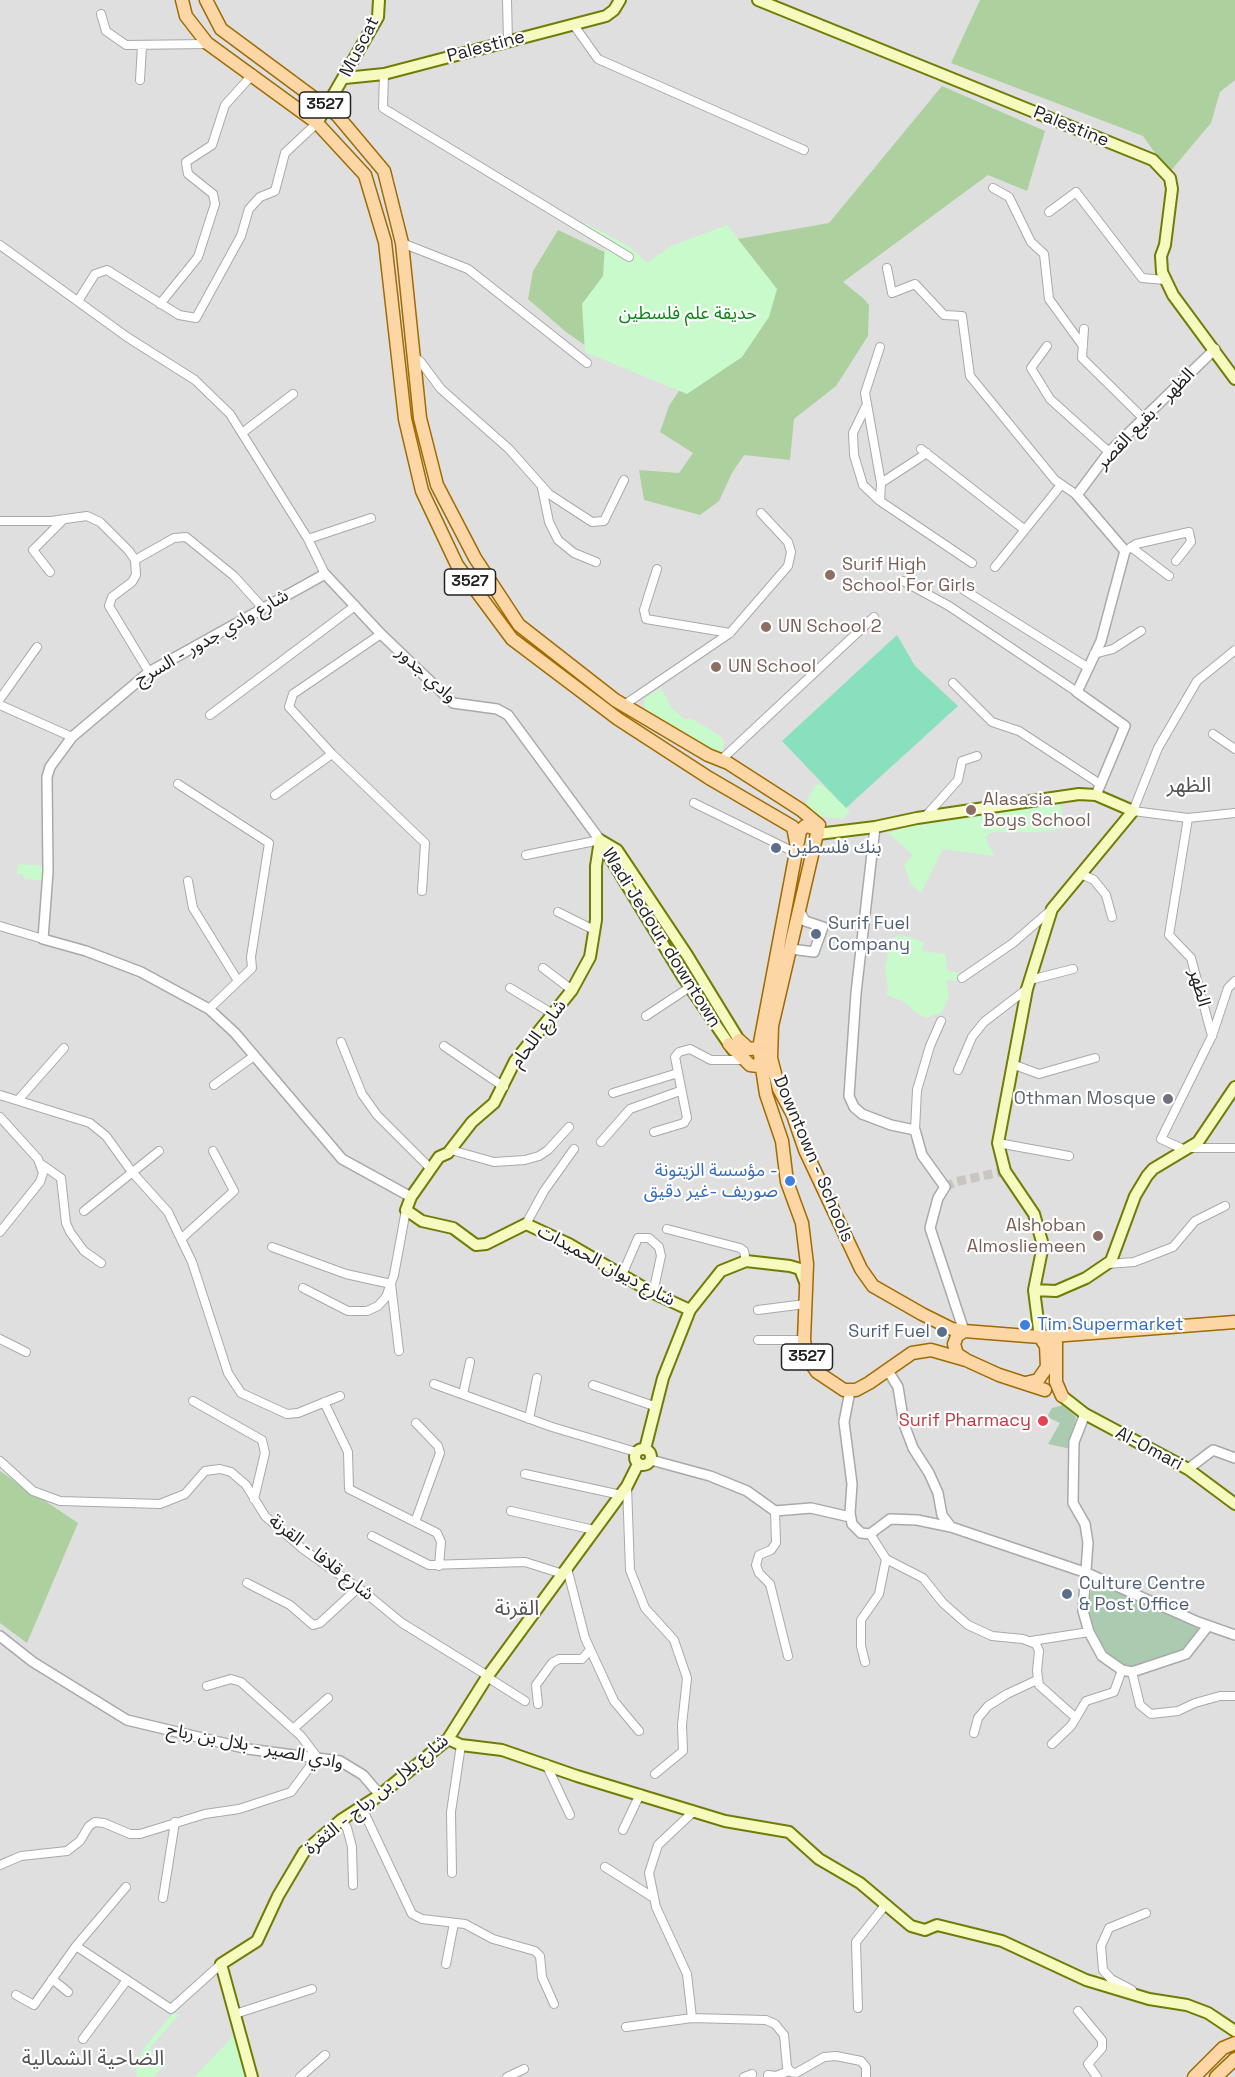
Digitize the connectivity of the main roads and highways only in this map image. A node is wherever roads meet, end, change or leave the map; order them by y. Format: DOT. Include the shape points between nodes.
graph roads {
  1 [pos="182,0"];
  2 [pos="206,0"];
  3 [pos="379,0"];
  4 [pos="620,0"];
  5 [pos="758,0"];
  6 [pos="345,78"];
  7 [pos="326,106"];
  8 [pos="317,123"];
  9 [pos="1235,379"];
  10 [pos="818,834"];
  11 [pos="600,840"];
  12 [pos="796,850"];
  13 [pos="778,936"];
  14 [pos="791,949"];
  15 [pos="737,1043"];
  16 [pos="764,1059"];
  17 [pos="740,1060"];
  18 [pos="1235,1087"];
  19 [pos="768,1099"];
  20 [pos="786,1101"];
  21 [pos="406,1210"];
  22 [pos="806,1252"];
  23 [pos="790,1266"];
  24 [pos="806,1285"];
  25 [pos="1034,1290"];
  26 [pos="690,1310"];
  27 [pos="1235,1322"];
  28 [pos="964,1331"];
  29 [pos="1056,1336"];
  30 [pos="1040,1337"];
  31 [pos="966,1360"];
  32 [pos="1025,1383"];
  33 [pos="1056,1391"];
  34 [pos="640,1451"];
  35 [pos="638,1464"];
  36 [pos="1235,1504"];
  37 [pos="448,1739"];
  38 [pos="1235,2031"];
  39 [pos="1233,2045"];
  40 [pos="1235,2059"];
  41 [pos="252,2077"];
  42 [pos="1194,2077"];
  43 [pos="1216,2077"];
  1 -- 8 [label="main road, 3527" via="186,16 209,44"];
  2 -- 7 [label="main road, 3527" via="220,29"];
  3 -- 6 [label="main road, Muscat" via="378,17"];
  4 -- 6 [label="main road, Palestine" via="606,15 384,74"];
  5 -- 9 [label="main road, Palestine" via="1153,160 1170,178 1172,189 1161,256 1165,280"];
  6 -- 7 [label="main road, Muscat"];
  7 -- 8 [label="main road, Muscat"];
  7 -- 10 [label="main road, 3527" via="384,171 402,243 420,418 437,485 475,558 519,625 624,705 810,816 819,825"];
  8 -- 12 [label="main road, 3527" via="365,175 385,242 405,420 422,491 457,565 513,639 618,719 709,778 792,825"];
  10 -- 12 [label="main road, 3527" via="811,827 802,828"];
  10 -- 14 [label="main road, Downtown - Schools / 3527" via="801,891"];
  10 -- 25 [label="main road" via="1098,790 1133,811 1053,909 1029,985 1012,1064 998,1143 1005,1171 1034,1214 1043,1245"];
  11 -- 15 [label="main road, Wadi Jedour, downtown" via="690,987"];
  11 -- 15 [label="main road, Wadi Jedour, downtown" via="617,850 687,955"];
  11 -- 21 [label="main road, شارع اللحام" via="590,957 572,990 515,1060 494,1103 472,1122 451,1150 439,1157"];
  12 -- 13 [label="main road, 3527"];
  13 -- 14 [label="main road" via="783,947"];
  13 -- 16 [label="main road, 3527"];
  14 -- 16 [label="main road, Downtown - Schools / 3527"];
  15 -- 16 [label="main road"];
  15 -- 16 [label="main road" via="750,1065"];
  15 -- 17 [label="main road, Wadi Jedour, downtown"];
  16 -- 19 [label="main road, 3527"];
  16 -- 20 [label="main road, Downtown - Schools / 3527"];
  17 -- 19 [label="main road, 3527"];
  18 -- 25 [label="main road" via="1198,1142 1147,1176 1108,1264 1056,1291"];
  19 -- 20 [label="main road" via="774,1095"];
  19 -- 22 [label="main road, Downtown - Schools / 3527" via="782,1141 787,1182 802,1223"];
  20 -- 28 [label="main road, Downtown - Schools / 3527" via="837,1220 873,1287 952,1329"];
  21 -- 26 [label="main road, شارع ديوان الحميدات" via="422,1221 453,1228 476,1245 526,1224"];
  22 -- 23 [label="main road"];
  22 -- 24 [label="main road, Downtown - Schools / 3527"];
  23 -- 24 [label="main road" via="800,1269"];
  23 -- 26 [label="main road" via="746,1262 721,1271"];
  24 -- 31 [label="main road, Downtown - Schools / 3527" via="804,1353 817,1372 844,1390 869,1383 912,1353 931,1350"];
  25 -- 30 [label="main road"];
  26 -- 34 [label="main road"];
  27 -- 29 [label="main road, 3527"];
  28 -- 30 [label="main road, 3527"];
  28 -- 31 [label="main road" via="954,1344 957,1354"];
  29 -- 30 [label="main road, 3527"];
  29 -- 33 [label="main road"];
  30 -- 32 [label="main road" via="1046,1346 1046,1370 1037,1381"];
  31 -- 32 [label="main road"];
  32 -- 33 [label="main road"];
  33 -- 36 [label="main road, Al-Omari" via="1085,1414 1188,1469"];
  34 -- 35 [label="main road" via="635,1460"];
  34 -- 35 [label="main road" via="650,1452 651,1460 645,1465"];
  35 -- 37 [label="main road, شارع بلال بن رباح - الثغرة" via="624,1491 487,1677"];
  37 -- 38 [label="main road" via="502,1750 725,1821 789,1832 819,1859 860,1883 911,1926 925,1929 937,1925 1002,1941 1086,1980 1208,2013"];
  37 -- 41 [label="main road, شارع بلال بن رباح - الثغرة" via="304,1852 257,1941 221,1964"];
  39 -- 42 [label="main road" via="1223,2048"];
  40 -- 43 [label="main road"];
}
